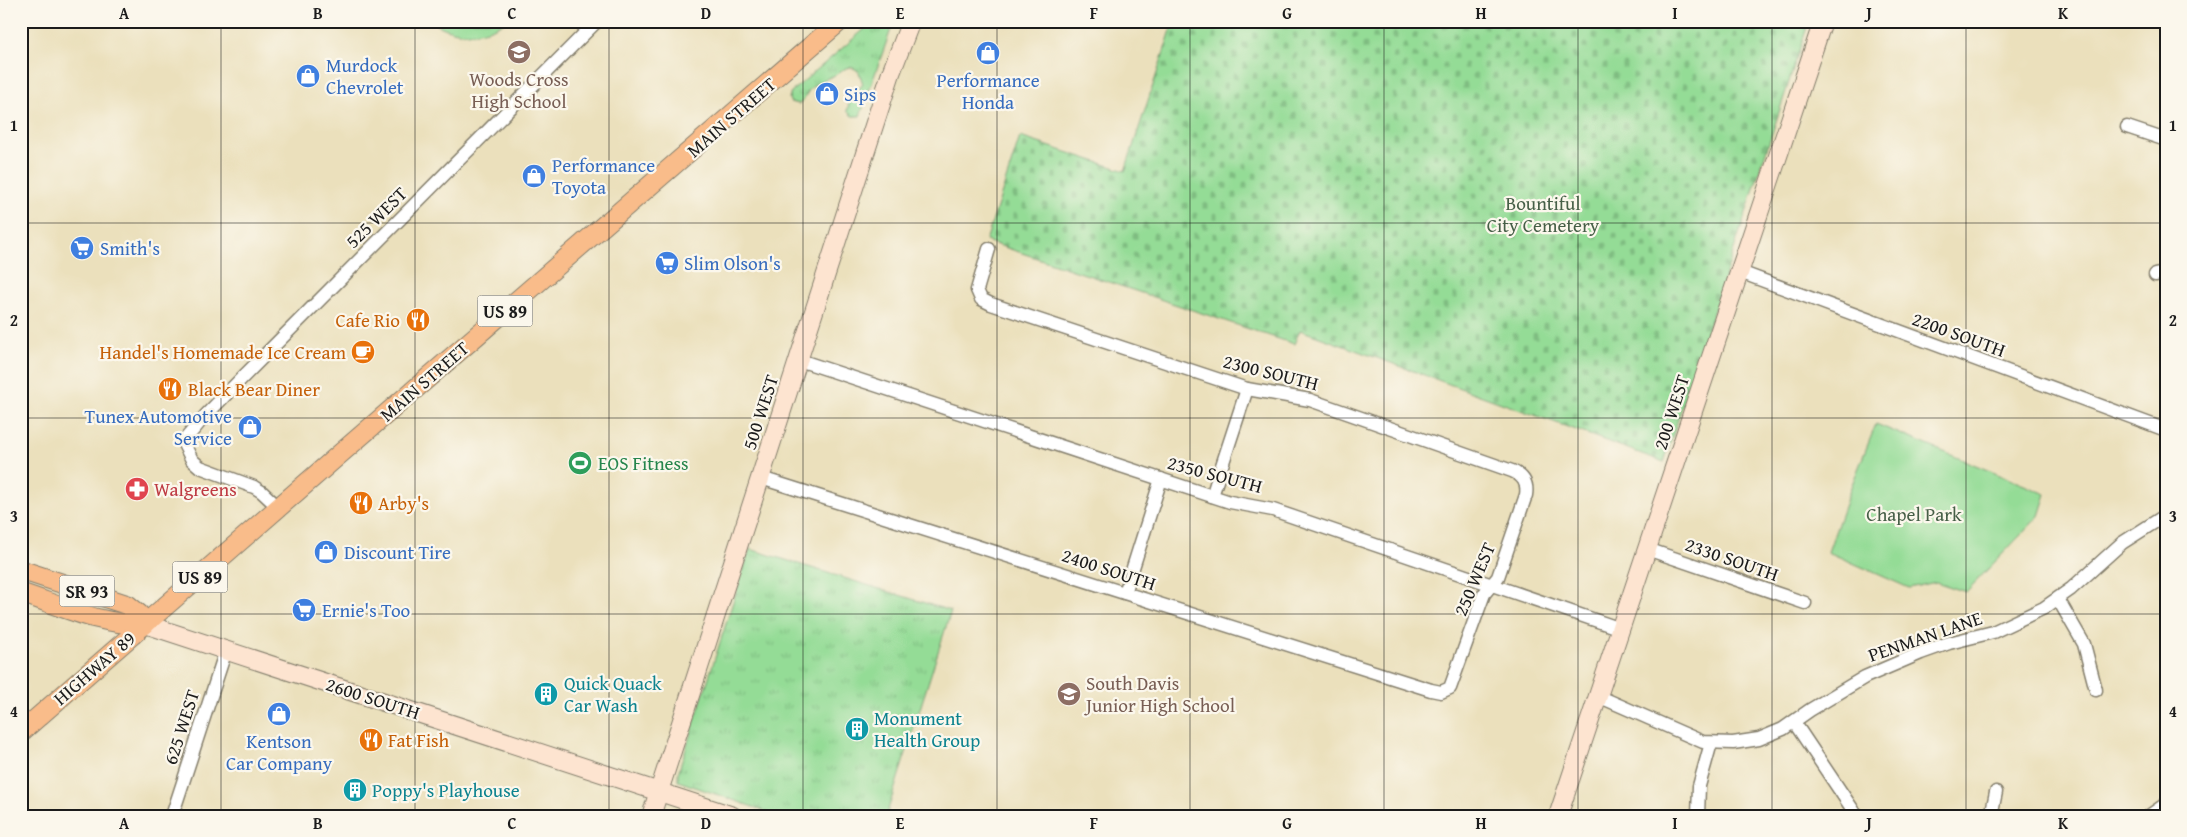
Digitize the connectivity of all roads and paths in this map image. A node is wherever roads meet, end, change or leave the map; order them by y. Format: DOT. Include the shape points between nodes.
graph roads {
  1 [pos="597,21"];
  2 [pos="840,21"];
  3 [pos="911,21"];
  4 [pos="1823,21"];
  5 [pos="2127,127"];
  6 [pos="2166,140"];
  7 [pos="989,249"];
  8 [pos="1740,272"];
  9 [pos="798,360"];
  10 [pos="1247,389"];
  11 [pos="2166,430"];
  12 [pos="761,478"];
  13 [pos="1160,479"];
  14 [pos="1524,480"];
  15 [pos="1212,496"];
  16 [pos="278,508"];
  17 [pos="2166,515"];
  18 [pos="1647,549"];
  19 [pos="21,570"];
  20 [pos="1492,585"];
  21 [pos="21,593"];
  22 [pos="1125,593"];
  23 [pos="2058,599"];
  24 [pos="1805,603"];
  25 [pos="145,624"];
  26 [pos="1621,629"];
  27 [pos="226,650"];
  28 [pos="2096,690"];
  29 [pos="1446,691"];
  30 [pos="1598,696"];
  31 [pos="1794,722"];
  32 [pos="21,732"];
  33 [pos="1711,743"];
  34 [pos="660,792"];
  35 [pos="1996,792"];
  36 [pos="2166,804"];
  37 [pos="172,816"];
  38 [pos="651,816"];
  39 [pos="733,816"];
  40 [pos="1558,816"];
  41 [pos="1698,816"];
  42 [pos="1857,816"];
  43 [pos="1991,816"];
  44 [pos="2149,816"];
  1 -- 16 [label="street, 525 WEST" via="204,416 183,442 192,460 200,467 254,487"];
  2 -- 16 [label="main road, MAIN STREET / US 89"];
  3 -- 9 [label="street, 500 WEST" via="891,73"];
  4 -- 8 [label="street, 200 WEST"];
  5 -- 6 [label="street"];
  7 -- 10 [label="street, 2300 SOUTH" via="977,286 981,299"];
  8 -- 11 [label="street, 2200 SOUTH"];
  8 -- 18 [label="street, 200 WEST"];
  9 -- 12 [label="street, 500 WEST"];
  9 -- 13 [label="street, 2350 SOUTH"];
  10 -- 14 [label="street, 2300 SOUTH" via="1310,400 1512,471"];
  10 -- 15 [label="street"];
  12 -- 22 [label="street, 2400 SOUTH"];
  12 -- 34 [label="street, 500 WEST"];
  13 -- 15 [label="street, 2350 SOUTH"];
  13 -- 22 [label="street"];
  14 -- 20 [label="street, 250 WEST" via="1526,496 1498,577"];
  15 -- 20 [label="street, 2350 SOUTH" via="1237,504 1266,507"];
  16 -- 25 [label="main road, MAIN STREET / US 89"];
  17 -- 23 [label="street, PENMAN LANE" via="2122,542"];
  18 -- 24 [label="street, 2330 SOUTH"];
  18 -- 26 [label="street, 200 WEST"];
  19 -- 25 [label="main road, SR 93" via="128,605"];
  20 -- 26 [label="street, 2350 SOUTH"];
  20 -- 29 [label="street, 250 WEST" via="1484,594 1453,684"];
  21 -- 25 [label="main road, SR 93" via="105,620"];
  22 -- 29 [label="street, 2400 SOUTH" via="1430,690"];
  23 -- 28 [label="street" via="2084,644"];
  23 -- 31 [label="street, PENMAN LANE" via="2001,629 1920,653 1864,677"];
  25 -- 27 [label="street, 2600 SOUTH"];
  25 -- 32 [label="main road, HIGHWAY 89 / US 89"];
  26 -- 30 [label="street, 200 WEST"];
  27 -- 34 [label="street, 2600 SOUTH"];
  27 -- 37 [label="street, 625 WEST"];
  30 -- 33 [label="street, PENMAN LANE"];
  30 -- 40 [label="street, 200 WEST"];
  31 -- 33 [label="street, PENMAN LANE" via="1759,739"];
  31 -- 42 [label="street"];
  33 -- 41 [label="street" via="1699,786"];
  34 -- 38 [label="street, 500 WEST"];
  34 -- 39 [label="street, 2600 SOUTH"];
  35 -- 43 [label="street"];
  36 -- 44 [label="street"];
}
